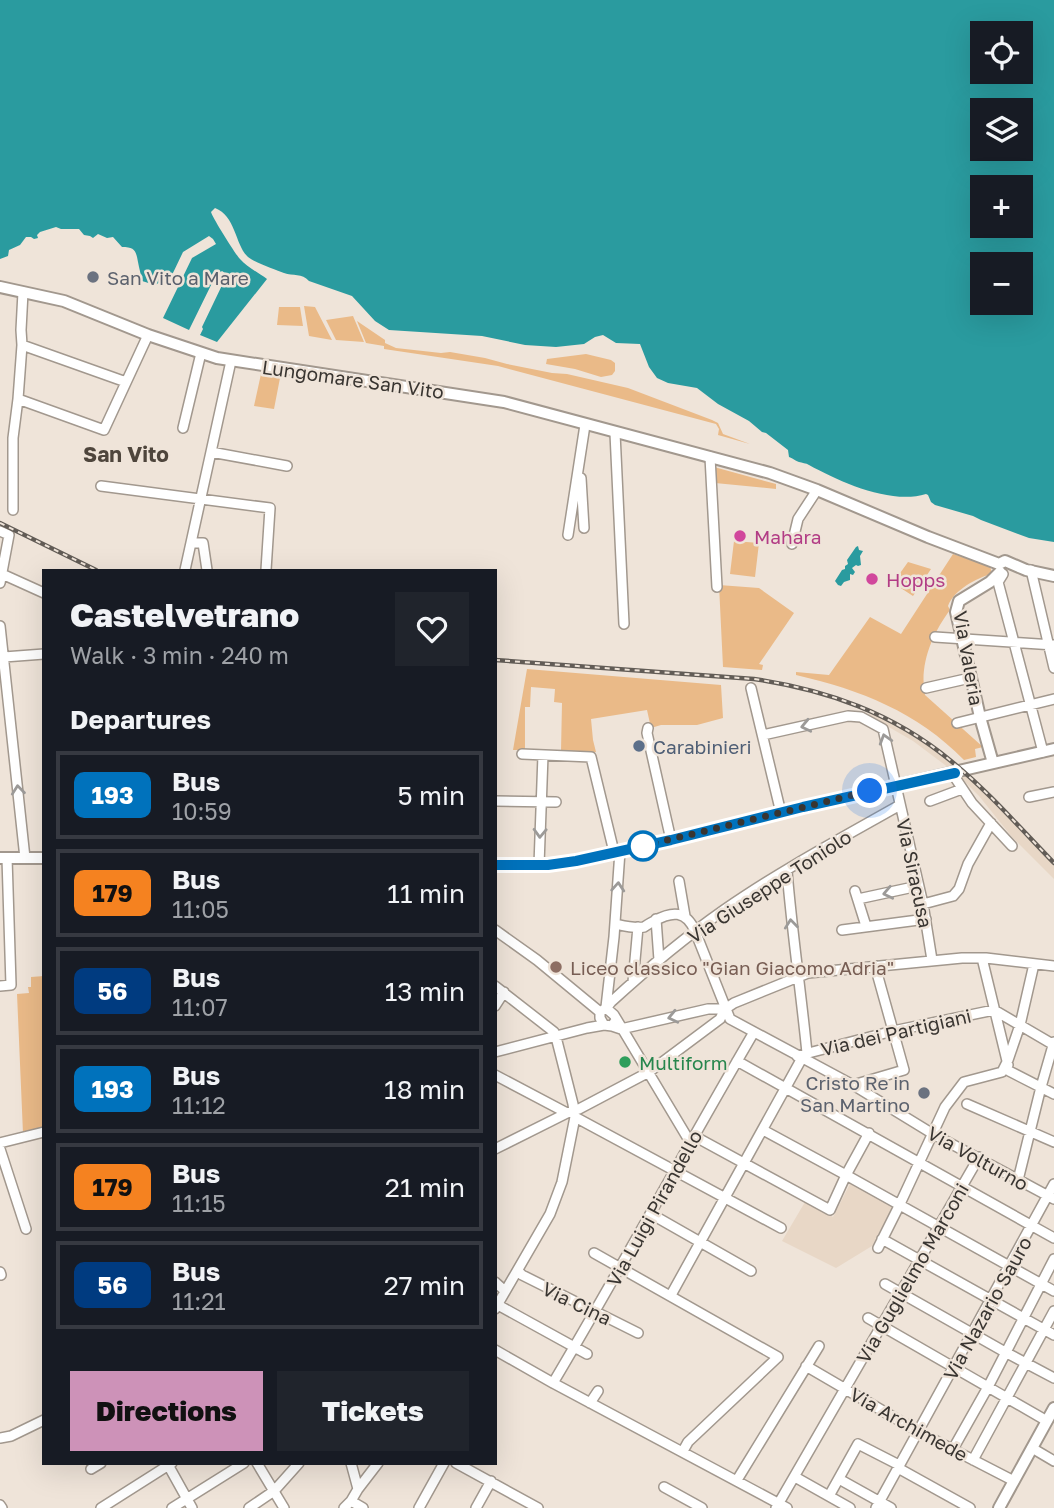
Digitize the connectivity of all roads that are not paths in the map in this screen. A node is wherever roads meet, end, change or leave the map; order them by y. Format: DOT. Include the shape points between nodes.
graph roads {
  1 [pos="0,287"];
  2 [pos="23,292"];
  3 [pos="148,335"];
  4 [pos="22,345"];
  5 [pos="201,353"];
  6 [pos="231,361"];
  7 [pos="126,382"];
  8 [pos="18,399"];
  9 [pos="585,425"];
  10 [pos="183,428"];
  11 [pos="614,433"];
  12 [pos="211,452"];
  13 [pos="710,457"];
  14 [pos="580,459"];
  15 [pos="287,466"];
  16 [pos="101,486"];
  17 [pos="817,490"];
  18 [pos="201,499"];
  19 [pos="13,510"];
  20 [pos="584,528"];
  21 [pos="4,533"];
  22 [pos="568,535"];
  23 [pos="192,543"];
  24 [pos="792,544"];
  25 [pos="185,569"];
  26 [pos="207,569"];
  27 [pos="266,569"];
  28 [pos="1004,569"];
  29 [pos="1029,570"];
  30 [pos="1054,576"];
  31 [pos="1,579"];
  32 [pos="716,587"];
  33 [pos="42,592"];
  34 [pos="624,624"];
  35 [pos="0,626"];
  36 [pos="935,637"];
  37 [pos="962,640"];
  38 [pos="1013,643"];
  39 [pos="1051,645"];
  40 [pos="42,654"];
  41 [pos="4,657"];
  42 [pos="1054,668"];
  43 [pos="970,678"];
  44 [pos="751,688"];
  45 [pos="926,688"];
  46 [pos="1054,699"];
  47 [pos="1031,704"];
  48 [pos="979,717"];
  49 [pos="957,723"];
  50 [pos="648,728"];
  51 [pos="763,735"];
  52 [pos="1049,751"];
  53 [pos="522,754"];
  54 [pos="543,755"];
  55 [pos="993,763"];
  56 [pos="953,773"];
  57 [pos="896,785"];
  58 [pos="962,789"];
  59 [pos="1054,792"];
  60 [pos="1029,797"];
  61 [pos="497,801"];
  62 [pos="930,801"];
  63 [pos="541,802"];
  64 [pos="556,802"];
  65 [pos="900,805"];
  66 [pos="781,813"];
  67 [pos="991,823"];
  68 [pos="671,840"];
  69 [pos="1012,846"];
  70 [pos="617,851"];
  71 [pos="3,858"];
  72 [pos="25,858"];
  73 [pos="42,858"];
  74 [pos="497,865"];
  75 [pos="539,865"];
  76 [pos="787,871"];
  77 [pos="679,881"];
  78 [pos="918,886"];
  79 [pos="923,904"];
  80 [pos="685,916"];
  81 [pos="656,919"];
  82 [pos="926,919"];
  83 [pos="615,924"];
  84 [pos="866,926"];
  85 [pos="638,927"];
  86 [pos="842,930"];
  87 [pos="497,931"];
  88 [pos="695,931"];
  89 [pos="982,958"];
  90 [pos="659,960"];
  91 [pos="932,960"];
  92 [pos="1034,964"];
  93 [pos="875,966"];
  94 [pos="1054,966"];
  95 [pos="799,976"];
  96 [pos="633,982"];
  97 [pos="0,986"];
  98 [pos="500,989"];
  99 [pos="604,1008"];
  100 [pos="725,1009"];
  101 [pos="994,1010"];
  102 [pos="613,1025"];
  103 [pos="1020,1025"];
  104 [pos="585,1028"];
  105 [pos="893,1031"];
  106 [pos="754,1032"];
  107 [pos="556,1037"];
  108 [pos="1054,1043"];
  109 [pos="497,1052"];
  110 [pos="802,1056"];
  111 [pos="737,1061"];
  112 [pos="1007,1066"];
  113 [pos="649,1072"];
  114 [pos="497,1076"];
  115 [pos="964,1082"];
  116 [pos="853,1085"];
  117 [pos="1041,1087"];
  118 [pos="787,1088"];
  119 [pos="1054,1094"];
  120 [pos="967,1104"];
  121 [pos="945,1107"];
  122 [pos="572,1114"];
  123 [pos="763,1130"];
  124 [pos="42,1132"];
  125 [pos="1031,1132"];
  126 [pos="869,1133"];
  127 [pos="933,1134"];
  128 [pos="692,1139"];
  129 [pos="1054,1142"];
  130 [pos="0,1143"];
  131 [pos="497,1148"];
  132 [pos="0,1149"];
  133 [pos="979,1157"];
  134 [pos="920,1162"];
  135 [pos="745,1163"];
  136 [pos="674,1170"];
  137 [pos="846,1175"];
  138 [pos="1018,1180"];
  139 [pos="1054,1184"];
  140 [pos="962,1186"];
  141 [pos="1051,1197"];
  142 [pos="725,1198"];
  143 [pos="899,1206"];
  144 [pos="651,1214"];
  145 [pos="940,1226"];
  146 [pos="1032,1226"];
  147 [pos="780,1228"];
  148 [pos="26,1229"];
  149 [pos="1054,1238"];
  150 [pos="702,1241"];
  151 [pos="594,1253"];
  152 [pos="1054,1259"];
  153 [pos="920,1261"];
  154 [pos="1010,1266"];
  155 [pos="621,1267"];
  156 [pos="518,1271"];
  157 [pos="751,1271"];
  158 [pos="497,1284"];
  159 [pos="885,1284"];
  160 [pos="1041,1284"];
  161 [pos="505,1291"];
  162 [pos="1054,1291"];
  163 [pos="900,1293"];
  164 [pos="671,1295"];
  165 [pos="991,1300"];
  166 [pos="497,1307"];
  167 [pos="595,1311"];
  168 [pos="1054,1311"];
  169 [pos="868,1318"];
  170 [pos="1023,1318"];
  171 [pos="882,1326"];
  172 [pos="1044,1330"];
  173 [pos="638,1333"];
  174 [pos="973,1334"];
  175 [pos="1054,1335"];
  176 [pos="819,1346"];
  177 [pos="574,1347"];
  178 [pos="497,1351"];
  179 [pos="1005,1352"];
  180 [pos="587,1354"];
  181 [pos="1026,1363"];
  182 [pos="806,1366"];
  183 [pos="953,1368"];
  184 [pos="1054,1378"];
  185 [pos="553,1383"];
  186 [pos="988,1387"];
  187 [pos="846,1389"];
  188 [pos="598,1391"];
  189 [pos="1006,1398"];
  190 [pos="590,1403"];
  191 [pos="1054,1408"];
  192 [pos="42,1421"];
  193 [pos="1047,1421"];
  194 [pos="919,1432"];
  195 [pos="0,1438"];
  196 [pos="1032,1448"];
  197 [pos="953,1449"];
  198 [pos="683,1451"];
  199 [pos="973,1460"];
  200 [pos="1054,1461"];
  201 [pos="98,1465"];
  202 [pos="167,1465"];
  203 [pos="170,1465"];
  204 [pos="241,1465"];
  205 [pos="258,1465"];
  206 [pos="297,1465"];
  207 [pos="352,1465"];
  208 [pos="376,1465"];
  209 [pos="443,1465"];
  210 [pos="460,1465"];
  211 [pos="898,1466"];
  212 [pos="91,1469"];
  213 [pos="795,1477"];
  214 [pos="839,1479"];
  215 [pos="737,1480"];
  216 [pos="491,1481"];
  217 [pos="1014,1481"];
  218 [pos="664,1487"];
  219 [pos="358,1489"];
  220 [pos="274,1491"];
  221 [pos="828,1496"];
  222 [pos="187,1499"];
  223 [pos="348,1505"];
  224 [pos="878,1505"];
  225 [pos="781,1506"];
  226 [pos="101,1508"];
  227 [pos="172,1508"];
  228 [pos="192,1508"];
  229 [pos="249,1508"];
  230 [pos="284,1508"];
  231 [pos="363,1508"];
  232 [pos="419,1508"];
  233 [pos="476,1508"];
  234 [pos="536,1508"];
  235 [pos="702,1508"];
  236 [pos="850,1508"];
  237 [pos="891,1508"];
  238 [pos="970,1508"];
  239 [pos="999,1508"];
  1 -- 2 [label="main road, Lungomare San Vito"];
  2 -- 3 [label="main road, Lungomare San Vito" via="64,301"];
  2 -- 4 [label="street"];
  3 -- 5 [label="main road, Lungomare San Vito"];
  3 -- 7 [label="street"];
  4 -- 7 [label="street"];
  4 -- 8 [label="street"];
  5 -- 6 [label="main road, Lungomare San Vito"];
  5 -- 10 [label="street"];
  6 -- 9 [label="main road, Lungomare San Vito" via="504,402"];
  6 -- 12 [label="street"];
  7 -- 8 [label="street" via="104,430"];
  8 -- 19 [label="street"];
  9 -- 11 [label="main road, Lungomare San Vito"];
  9 -- 14 [label="street"];
  11 -- 13 [label="main road, Lungomare San Vito"];
  11 -- 34 [label="street"];
  12 -- 15 [label="street"];
  12 -- 18 [label="street"];
  13 -- 17 [label="main road, Lungomare San Vito"];
  13 -- 32 [label="street"];
  14 -- 20 [label="street"];
  14 -- 22 [label="street"];
  16 -- 18 [label="street"];
  17 -- 24 [label="street" via="798,519"];
  17 -- 28 [label="main road, Lungomare San Vito"];
  18 -- 23 [label="street"];
  18 -- 27 [label="street" via="270,508"];
  21 -- 31 [label="street"];
  23 -- 25 [label="street"];
  23 -- 26 [label="street" via="203,542"];
  28 -- 29 [label="main road, Lungomare San Vito"];
  28 -- 37 [label="main road, Via Valeria" via="957,604"];
  28 -- 38 [label="street" via="998,582"];
  29 -- 30 [label="main road, Lungomare San Vito"];
  29 -- 39 [label="street"];
  31 -- 33 [label="street"];
  35 -- 41 [label="street"];
  36 -- 37 [label="street"];
  37 -- 38 [label="street"];
  37 -- 43 [label="main road, Via Valeria"];
  38 -- 39 [label="street"];
  38 -- 47 [label="street"];
  39 -- 42 [label="street"];
  40 -- 41 [label="street"];
  72 -- 41 [label="street, one-way"];
  43 -- 45 [label="street"];
  43 -- 48 [label="main road, Via Valeria"];
  44 -- 51 [label="street"];
  46 -- 47 [label="street"];
  47 -- 48 [label="street"];
  47 -- 52 [label="street"];
  48 -- 49 [label="street"];
  48 -- 55 [label="main road, Via Valeria"];
  50 -- 68 [label="street"];
  57 -- 51 [label="street, Via Siracusa, one-way" via="883,729 861,717"];
  51 -- 66 [label="street"];
  52 -- 55 [label="main road"];
  53 -- 54 [label="street"];
  54 -- 63 [label="street"];
  54 -- 70 [label="street" via="591,757"];
  55 -- 56 [label="main road"];
  56 -- 57 [label="main road"];
  56 -- 58 [label="street"];
  57 -- 65 [label="street, Via Siracusa"];
  57 -- 66 [label="main road"];
  58 -- 62 [label="street"];
  58 -- 67 [label="street"];
  59 -- 60 [label="street"];
  61 -- 63 [label="street"];
  63 -- 64 [label="street"];
  63 -- 75 [label="street, one-way"];
  65 -- 76 [label="street, Via Giuseppe Toniolo"];
  65 -- 78 [label="street, Via Siracusa"];
  66 -- 68 [label="main road"];
  67 -- 69 [label="street"];
  67 -- 79 [label="street" via="959,889 953,896"];
  68 -- 70 [label="main road"];
  70 -- 75 [label="main road"];
  83 -- 70 [label="street, one-way"];
  71 -- 72 [label="main road"];
  71 -- 97 [label="street" via="12,979 11,985"];
  72 -- 73 [label="main road"];
  74 -- 75 [label="main road"];
  76 -- 88 [label="street, Via Giuseppe Toniolo"];
  95 -- 76 [label="street, one-way"];
  77 -- 80 [label="street"];
  78 -- 79 [label="street, Via Siracusa"];
  78 -- 84 [label="street, one-way" via="857,895"];
  79 -- 82 [label="street, Via Siracusa"];
  80 -- 81 [label="street" via="667,914"];
  80 -- 88 [label="street"];
  81 -- 85 [label="street"];
  81 -- 90 [label="street"];
  82 -- 84 [label="street"];
  82 -- 91 [label="street, Via Siracusa"];
  83 -- 85 [label="street"];
  83 -- 99 [label="street"];
  84 -- 86 [label="street"];
  85 -- 96 [label="street"];
  87 -- 99 [label="street"];
  88 -- 90 [label="street, Via Giuseppe Toniolo"];
  88 -- 100 [label="street"];
  89 -- 91 [label="street"];
  89 -- 92 [label="street"];
  89 -- 101 [label="street"];
  90 -- 96 [label="street, Via Giuseppe Toniolo"];
  91 -- 93 [label="street"];
  92 -- 94 [label="street"];
  92 -- 103 [label="street"];
  93 -- 95 [label="street"];
  93 -- 105 [label="street"];
  95 -- 100 [label="street"];
  95 -- 110 [label="street"];
  96 -- 99 [label="street, Via Giuseppe Toniolo"];
  98 -- 107 [label="street"];
  99 -- 102 [label="street"];
  99 -- 104 [label="street, Via Giuseppe Toniolo"];
  100 -- 102 [label="street, one-way"];
  100 -- 106 [label="street, Via Volturno" via="730,1019"];
  100 -- 113 [label="street" via="720,1019"];
  101 -- 103 [label="street"];
  101 -- 105 [label="street, Via dei Partigiani"];
  101 -- 112 [label="street"];
  102 -- 104 [label="street"];
  102 -- 113 [label="street"];
  103 -- 108 [label="street"];
  103 -- 112 [label="street"];
  104 -- 107 [label="street"];
  105 -- 110 [label="street, Via dei Partigiani"];
  105 -- 116 [label="street" via="904,1070"];
  106 -- 110 [label="street, Via Volturno"];
  106 -- 111 [label="street, Via Luigi Pirandello"];
  107 -- 109 [label="street"];
  107 -- 122 [label="street"];
  108 -- 117 [label="street"];
  110 -- 116 [label="street, Via Volturno"];
  110 -- 118 [label="street"];
  111 -- 118 [label="street"];
  111 -- 128 [label="street, Via Luigi Pirandello"];
  112 -- 115 [label="street"];
  112 -- 117 [label="street"];
  113 -- 122 [label="street"];
  113 -- 128 [label="street"];
  114 -- 122 [label="street"];
  115 -- 120 [label="street"];
  115 -- 121 [label="street"];
  116 -- 127 [label="street, Via Volturno"];
  117 -- 119 [label="street"];
  117 -- 125 [label="street"];
  118 -- 123 [label="street"];
  118 -- 126 [label="street"];
  120 -- 121 [label="street"];
  120 -- 125 [label="street"];
  121 -- 127 [label="street"];
  122 -- 131 [label="street"];
  122 -- 136 [label="street"];
  122 -- 156 [label="street" via="562,1182"];
  123 -- 135 [label="street"];
  123 -- 137 [label="street"];
  124 -- 130 [label="street"];
  125 -- 129 [label="street"];
  125 -- 138 [label="street"];
  126 -- 134 [label="street"];
  126 -- 137 [label="street"];
  127 -- 133 [label="street, Via Volturno"];
  127 -- 134 [label="street"];
  128 -- 135 [label="street"];
  128 -- 136 [label="street, Via Luigi Pirandello"];
  132 -- 148 [label="street"];
  133 -- 138 [label="street, Via Volturno"];
  133 -- 140 [label="street, Via Guglielmo Marconi"];
  134 -- 140 [label="street"];
  134 -- 143 [label="street"];
  135 -- 137 [label="street" via="830,1210"];
  135 -- 142 [label="street"];
  136 -- 142 [label="street"];
  136 -- 144 [label="street, Via Luigi Pirandello"];
  137 -- 143 [label="street"];
  138 -- 141 [label="street, Via Volturno"];
  139 -- 141 [label="street, Via Nazario Sauro"];
  140 -- 145 [label="street, Via Guglielmo Marconi"];
  140 -- 146 [label="street"];
  141 -- 146 [label="street, Via Nazario Sauro"];
  142 -- 147 [label="street"];
  142 -- 150 [label="street"];
  143 -- 145 [label="street"];
  143 -- 153 [label="street" via="880,1244"];
  144 -- 150 [label="street"];
  144 -- 155 [label="street, Via Luigi Pirandello"];
  145 -- 153 [label="street, Via Guglielmo Marconi"];
  145 -- 154 [label="street"];
  146 -- 149 [label="street"];
  146 -- 154 [label="street, Via Nazario Sauro"];
  150 -- 157 [label="street"];
  150 -- 164 [label="street"];
  151 -- 155 [label="street"];
  152 -- 160 [label="street"];
  153 -- 163 [label="street, Via Guglielmo Marconi"];
  153 -- 165 [label="street"];
  154 -- 160 [label="street"];
  154 -- 165 [label="street, Via Nazario Sauro"];
  155 -- 164 [label="street"];
  155 -- 167 [label="street, Via Luigi Pirandello"];
  156 -- 161 [label="street"];
  156 -- 167 [label="street, Via Cina"];
  158 -- 161 [label="street"];
  159 -- 163 [label="street"];
  160 -- 162 [label="street"];
  160 -- 170 [label="street"];
  161 -- 166 [label="street"];
  163 -- 171 [label="street, Via Guglielmo Marconi"];
  163 -- 174 [label="street"];
  164 -- 198 [label="street" via="778,1357"];
  165 -- 170 [label="street"];
  165 -- 174 [label="street, Via Nazario Sauro"];
  166 -- 177 [label="street"];
  167 -- 173 [label="street, Via Cina"];
  167 -- 177 [label="street, Via Luigi Pirandello"];
  168 -- 172 [label="street"];
  169 -- 171 [label="street"];
  170 -- 172 [label="street"];
  170 -- 179 [label="street"];
  171 -- 183 [label="street"];
  171 -- 187 [label="street, Via Guglielmo Marconi"];
  172 -- 175 [label="street"];
  172 -- 181 [label="street"];
  174 -- 179 [label="street"];
  174 -- 183 [label="street, Via Nazario Sauro"];
  176 -- 182 [label="street"];
  177 -- 180 [label="street"];
  177 -- 185 [label="street, Via Luigi Pirandello"];
  178 -- 185 [label="street"];
  179 -- 181 [label="street"];
  179 -- 186 [label="street"];
  181 -- 184 [label="street"];
  181 -- 189 [label="street"];
  182 -- 187 [label="street, Via Archimede"];
  182 -- 215 [label="street"];
  183 -- 186 [label="street"];
  183 -- 194 [label="street, Via Nazario Sauro"];
  185 -- 190 [label="street"];
  186 -- 189 [label="street"];
  186 -- 197 [label="street"];
  187 -- 194 [label="street, Via Archimede"];
  187 -- 213 [label="street, Via Guglielmo Marconi"];
  188 -- 190 [label="street"];
  189 -- 193 [label="street"];
  189 -- 199 [label="street"];
  190 -- 198 [label="street"];
  191 -- 193 [label="main road"];
  192 -- 195 [label="street"];
  193 -- 196 [label="main road"];
  194 -- 197 [label="street, Via Archimede"];
  194 -- 211 [label="street, Via Nazario Sauro"];
  196 -- 200 [label="street"];
  196 -- 217 [label="main road"];
  197 -- 199 [label="street, Via Archimede"];
  198 -- 215 [label="street"];
  199 -- 217 [label="street, Via Archimede"];
  201 -- 212 [label="street"];
  202 -- 226 [label="street"];
  203 -- 222 [label="street"];
  204 -- 222 [label="street"];
  205 -- 220 [label="street"];
  206 -- 220 [label="street"];
  207 -- 219 [label="street"];
  208 -- 219 [label="street"];
  209 -- 232 [label="street"];
  210 -- 216 [label="street"];
  211 -- 214 [label="street" via="858,1444"];
  211 -- 224 [label="street, Via Nazario Sauro"];
  211 -- 238 [label="street"];
  213 -- 221 [label="street"];
  213 -- 225 [label="street, Via Guglielmo Marconi"];
  214 -- 221 [label="street"];
  214 -- 224 [label="street"];
  215 -- 225 [label="street"];
  216 -- 233 [label="street"];
  216 -- 234 [label="street"];
  217 -- 239 [label="main road"];
  218 -- 235 [label="street"];
  219 -- 223 [label="street"];
  220 -- 229 [label="street"];
  220 -- 230 [label="street"];
  221 -- 236 [label="street"];
  222 -- 227 [label="street"];
  222 -- 228 [label="street"];
  223 -- 231 [label="street"];
  224 -- 237 [label="street"];
}
